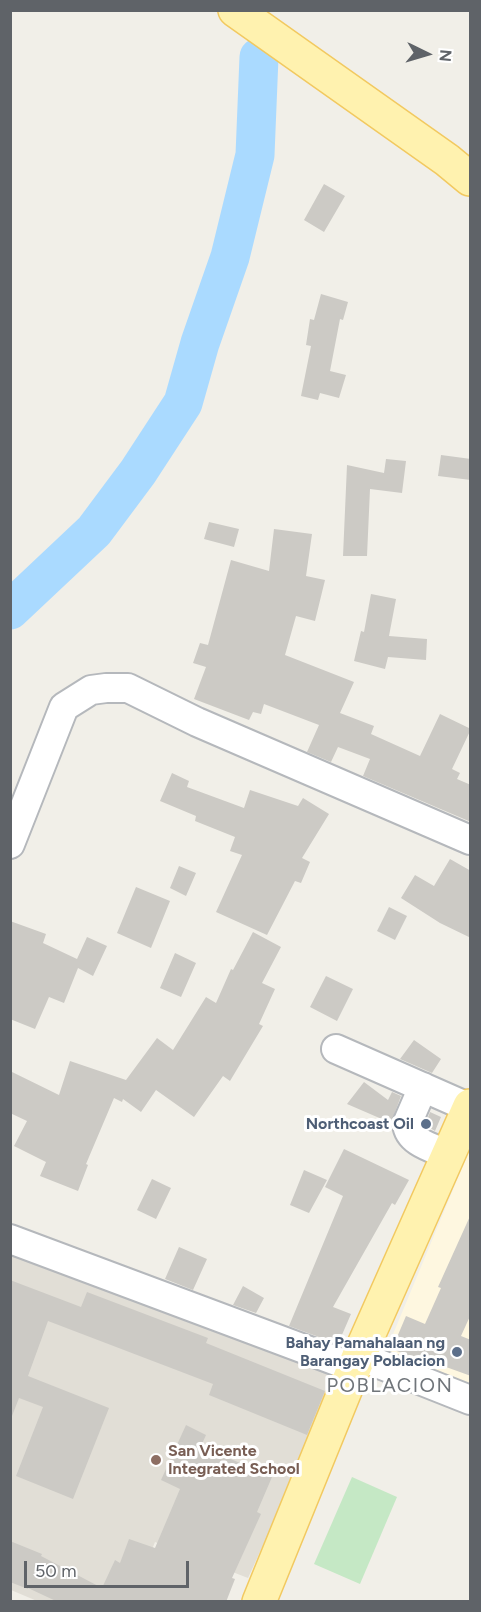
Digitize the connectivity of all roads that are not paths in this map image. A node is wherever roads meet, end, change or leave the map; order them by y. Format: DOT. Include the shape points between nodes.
graph roads {
  1 [pos="235,10"];
  2 [pos="471,179"];
  3 [pos="471,840"];
  4 [pos="10,844"];
  5 [pos="336,1049"];
  6 [pos="423,1087"];
  7 [pos="469,1114"];
  8 [pos="449,1155"];
  9 [pos="10,1239"];
  10 [pos="357,1362"];
  11 [pos="471,1400"];
  12 [pos="259,1602"];
  1 -- 2 [label="main road"];
  3 -- 4 [label="street" via="197,722 128,688 106,688 91,690 64,707"];
  5 -- 6 [label="street"];
  6 -- 7 [label="street"];
  6 -- 8 [label="street" via="408,1130 413,1138"];
  7 -- 8 [label="main road"];
  8 -- 10 [label="main road"];
  9 -- 10 [label="street"];
  10 -- 11 [label="street"];
  10 -- 12 [label="main road"];
}
